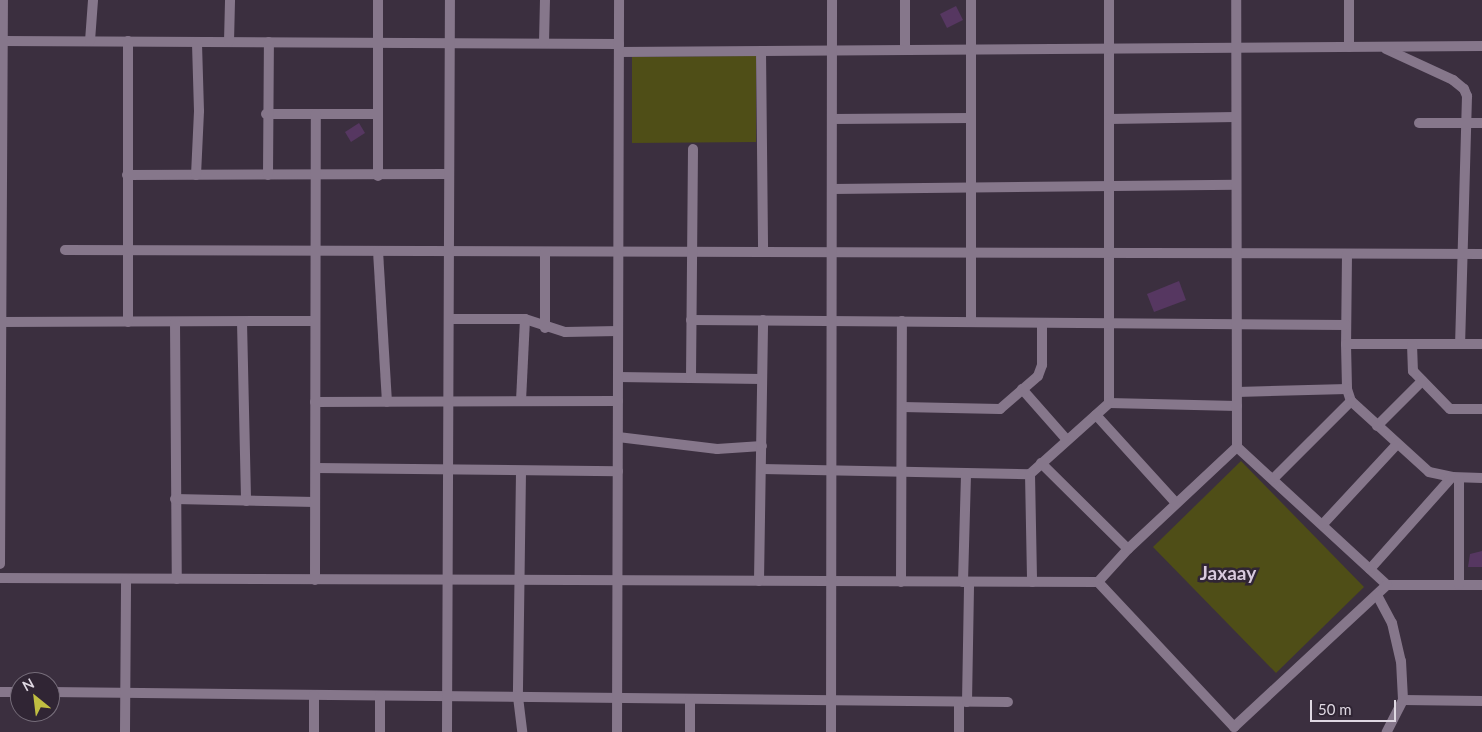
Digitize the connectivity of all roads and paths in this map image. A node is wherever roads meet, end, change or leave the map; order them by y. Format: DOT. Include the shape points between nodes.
graph roads {
  1 [pos="3,0"];
  2 [pos="94,0"];
  3 [pos="230,0"];
  4 [pos="378,0"];
  5 [pos="450,0"];
  6 [pos="545,0"];
  7 [pos="619,0"];
  8 [pos="832,0"];
  9 [pos="905,0"];
  10 [pos="971,0"];
  11 [pos="1109,0"];
  12 [pos="1236,0"];
  13 [pos="1349,0"];
  14 [pos="2,41"];
  15 [pos="90,41"];
  16 [pos="128,41"];
  17 [pos="196,42"];
  18 [pos="229,42"];
  19 [pos="269,42"];
  20 [pos="378,42"];
  21 [pos="449,43"];
  22 [pos="544,43"];
  23 [pos="1482,46"];
  24 [pos="1348,47"];
  25 [pos="1382,47"];
  26 [pos="619,48"];
  27 [pos="1236,48"];
  28 [pos="1109,49"];
  29 [pos="905,50"];
  30 [pos="971,50"];
  31 [pos="761,51"];
  32 [pos="832,51"];
  33 [pos="266,114"];
  34 [pos="316,114"];
  35 [pos="378,114"];
  36 [pos="971,118"];
  37 [pos="1236,118"];
  38 [pos="832,119"];
  39 [pos="1109,119"];
  40 [pos="1419,123"];
  41 [pos="1464,123"];
  42 [pos="1482,123"];
  43 [pos="693,149"];
  44 [pos="449,174"];
  45 [pos="127,175"];
  46 [pos="196,175"];
  47 [pos="268,175"];
  48 [pos="316,176"];
  49 [pos="378,176"];
  50 [pos="1,179"];
  51 [pos="1236,185"];
  52 [pos="1109,187"];
  53 [pos="971,188"];
  54 [pos="832,189"];
  55 [pos="64,250"];
  56 [pos="128,250"];
  57 [pos="316,251"];
  58 [pos="378,251"];
  59 [pos="449,251"];
  60 [pos="545,252"];
  61 [pos="618,252"];
  62 [pos="692,252"];
  63 [pos="763,252"];
  64 [pos="832,252"];
  65 [pos="971,253"];
  66 [pos="1109,253"];
  67 [pos="1236,254"];
  68 [pos="1347,254"];
  69 [pos="1462,254"];
  70 [pos="1482,254"];
  71 [pos="448,319"];
  72 [pos="526,319"];
  73 [pos="691,320"];
  74 [pos="763,320"];
  75 [pos="832,321"];
  76 [pos="1,322"];
  77 [pos="128,322"];
  78 [pos="174,322"];
  79 [pos="242,322"];
  80 [pos="315,322"];
  81 [pos="902,322"];
  82 [pos="971,322"];
  83 [pos="1042,323"];
  84 [pos="1109,323"];
  85 [pos="1237,324"];
  86 [pos="1346,325"];
  87 [pos="545,328"];
  88 [pos="618,331"];
  89 [pos="1346,344"];
  90 [pos="1412,344"];
  91 [pos="1460,344"];
  92 [pos="1482,344"];
  93 [pos="618,378"];
  94 [pos="690,378"];
  95 [pos="762,379"];
  96 [pos="1422,380"];
  97 [pos="1022,389"];
  98 [pos="1347,389"];
  99 [pos="1237,392"];
  100 [pos="0,398"];
  101 [pos="448,401"];
  102 [pos="521,401"];
  103 [pos="618,401"];
  104 [pos="1351,401"];
  105 [pos="315,402"];
  106 [pos="387,402"];
  107 [pos="1109,403"];
  108 [pos="1237,406"];
  109 [pos="902,407"];
  110 [pos="1482,409"];
  111 [pos="1096,415"];
  112 [pos="1377,426"];
  113 [pos="618,437"];
  114 [pos="1067,440"];
  115 [pos="1397,444"];
  116 [pos="762,446"];
  117 [pos="1237,447"];
  118 [pos="1041,463"];
  119 [pos="316,468"];
  120 [pos="762,469"];
  121 [pos="447,470"];
  122 [pos="618,471"];
  123 [pos="832,471"];
  124 [pos="521,472"];
  125 [pos="902,472"];
  126 [pos="966,473"];
  127 [pos="1030,474"];
  128 [pos="1274,478"];
  129 [pos="1456,478"];
  130 [pos="1482,478"];
  131 [pos="175,499"];
  132 [pos="246,501"];
  133 [pos="316,502"];
  134 [pos="1176,503"];
  135 [pos="1323,524"];
  136 [pos="1128,548"];
  137 [pos="0,564"];
  138 [pos="1370,569"];
  139 [pos="0,578"];
  140 [pos="126,579"];
  141 [pos="177,579"];
  142 [pos="314,580"];
  143 [pos="447,580"];
  144 [pos="519,580"];
  145 [pos="618,581"];
  146 [pos="759,581"];
  147 [pos="832,582"];
  148 [pos="901,582"];
  149 [pos="966,582"];
  150 [pos="1032,582"];
  151 [pos="1098,582"];
  152 [pos="1387,585"];
  153 [pos="1458,585"];
  154 [pos="1482,585"];
  155 [pos="1377,595"];
  156 [pos="60,692"];
  157 [pos="125,693"];
  158 [pos="314,695"];
  159 [pos="380,696"];
  160 [pos="447,696"];
  161 [pos="518,697"];
  162 [pos="617,698"];
  163 [pos="690,699"];
  164 [pos="831,700"];
  165 [pos="1402,700"];
  166 [pos="1482,700"];
  167 [pos="963,702"];
  168 [pos="1008,702"];
  169 [pos="1234,729"];
  170 [pos="1389,731"];
  171 [pos="125,732"];
  172 [pos="314,732"];
  173 [pos="380,732"];
  174 [pos="447,732"];
  175 [pos="522,732"];
  176 [pos="617,732"];
  177 [pos="690,732"];
  178 [pos="831,732"];
  179 [pos="958,732"];
  1 -- 14 [label="street"];
  2 -- 15 [label="street"];
  3 -- 18 [label="street"];
  4 -- 20 [label="street"];
  5 -- 21 [label="street"];
  6 -- 22 [label="street"];
  7 -- 26 [label="street"];
  8 -- 32 [label="street"];
  9 -- 29 [label="street"];
  10 -- 30 [label="street"];
  11 -- 28 [label="street"];
  12 -- 27 [label="street"];
  13 -- 24 [label="street"];
  14 -- 15 [label="street"];
  14 -- 50 [label="street"];
  15 -- 16 [label="street"];
  16 -- 17 [label="street"];
  16 -- 45 [label="street"];
  17 -- 18 [label="street"];
  17 -- 46 [label="street"];
  18 -- 19 [label="street"];
  19 -- 20 [label="street"];
  19 -- 33 [label="street"];
  20 -- 21 [label="street"];
  20 -- 35 [label="street"];
  21 -- 22 [label="street"];
  21 -- 44 [label="street"];
  22 -- 26 [label="street"];
  23 -- 25 [label="street"];
  24 -- 25 [label="street"];
  24 -- 27 [label="street"];
  25 -- 41 [label="street" via="1453,80 1464,89"];
  26 -- 31 [label="street"];
  26 -- 61 [label="street"];
  27 -- 28 [label="street"];
  27 -- 37 [label="street"];
  28 -- 30 [label="street"];
  28 -- 39 [label="street"];
  29 -- 30 [label="street"];
  29 -- 32 [label="street"];
  30 -- 36 [label="street"];
  31 -- 32 [label="street"];
  31 -- 63 [label="street"];
  32 -- 38 [label="street"];
  33 -- 34 [label="street"];
  33 -- 47 [label="street"];
  34 -- 35 [label="street"];
  34 -- 48 [label="street"];
  35 -- 49 [label="street"];
  36 -- 38 [label="street"];
  36 -- 53 [label="street"];
  37 -- 39 [label="street"];
  37 -- 51 [label="street"];
  38 -- 54 [label="street"];
  39 -- 52 [label="street"];
  40 -- 41 [label="street"];
  41 -- 42 [label="street"];
  41 -- 69 [label="street"];
  43 -- 62 [label="street"];
  44 -- 49 [label="street"];
  44 -- 59 [label="street"];
  45 -- 46 [label="street"];
  45 -- 56 [label="street"];
  46 -- 47 [label="street"];
  47 -- 48 [label="street"];
  48 -- 49 [label="street"];
  48 -- 57 [label="street"];
  50 -- 76 [label="street"];
  51 -- 52 [label="street"];
  51 -- 67 [label="street"];
  52 -- 53 [label="street"];
  52 -- 66 [label="street"];
  53 -- 54 [label="street"];
  53 -- 65 [label="street"];
  54 -- 64 [label="street"];
  55 -- 56 [label="street"];
  56 -- 57 [label="street"];
  56 -- 77 [label="street"];
  57 -- 58 [label="street"];
  57 -- 80 [label="street"];
  58 -- 59 [label="street"];
  58 -- 106 [label="street"];
  59 -- 60 [label="street"];
  59 -- 71 [label="street"];
  60 -- 61 [label="street"];
  60 -- 87 [label="street"];
  61 -- 62 [label="street"];
  61 -- 88 [label="street"];
  62 -- 63 [label="street"];
  62 -- 73 [label="street"];
  63 -- 64 [label="street"];
  64 -- 65 [label="street"];
  64 -- 75 [label="street"];
  65 -- 66 [label="street"];
  65 -- 82 [label="street"];
  66 -- 67 [label="street"];
  66 -- 84 [label="street"];
  67 -- 68 [label="street"];
  67 -- 85 [label="street"];
  68 -- 69 [label="street"];
  68 -- 86 [label="street"];
  69 -- 70 [label="street"];
  69 -- 91 [label="street"];
  71 -- 72 [label="street"];
  71 -- 101 [label="street"];
  72 -- 87 [label="street"];
  72 -- 102 [label="street"];
  73 -- 74 [label="street"];
  73 -- 94 [label="street"];
  74 -- 75 [label="street"];
  74 -- 95 [label="street"];
  75 -- 81 [label="street"];
  75 -- 123 [label="street"];
  76 -- 77 [label="street"];
  76 -- 100 [label="street"];
  77 -- 78 [label="street"];
  78 -- 79 [label="street"];
  78 -- 131 [label="street"];
  79 -- 80 [label="street"];
  79 -- 132 [label="street"];
  80 -- 105 [label="street"];
  81 -- 82 [label="street"];
  81 -- 109 [label="street"];
  82 -- 83 [label="street"];
  83 -- 84 [label="street"];
  83 -- 97 [label="street" via="1042,365 1038,376"];
  84 -- 85 [label="street"];
  84 -- 107 [label="street"];
  85 -- 86 [label="street"];
  85 -- 99 [label="street"];
  86 -- 89 [label="street"];
  87 -- 88 [label="street" via="565,332"];
  88 -- 93 [label="street"];
  89 -- 90 [label="street"];
  89 -- 98 [label="street"];
  90 -- 91 [label="street"];
  90 -- 96 [label="street" via="1413,371"];
  91 -- 92 [label="street"];
  93 -- 94 [label="street"];
  93 -- 103 [label="street"];
  94 -- 95 [label="street"];
  95 -- 116 [label="street"];
  96 -- 110 [label="street" via="1450,409"];
  96 -- 112 [label="street"];
  97 -- 109 [label="street" via="1000,408"];
  97 -- 114 [label="street"];
  98 -- 99 [label="street"];
  98 -- 104 [label="street"];
  99 -- 108 [label="street"];
  100 -- 137 [label="street"];
  101 -- 102 [label="street"];
  101 -- 106 [label="street"];
  101 -- 121 [label="street"];
  102 -- 103 [label="street"];
  103 -- 113 [label="street"];
  104 -- 112 [label="street"];
  104 -- 128 [label="street"];
  105 -- 106 [label="street"];
  105 -- 119 [label="street"];
  107 -- 108 [label="street"];
  107 -- 111 [label="street"];
  108 -- 117 [label="street"];
  109 -- 125 [label="street"];
  111 -- 114 [label="street"];
  111 -- 134 [label="street"];
  112 -- 115 [label="street"];
  113 -- 116 [label="street" via="717,449"];
  113 -- 122 [label="street"];
  114 -- 118 [label="street"];
  115 -- 129 [label="street" via="1420,466"];
  115 -- 135 [label="street"];
  116 -- 120 [label="street"];
  117 -- 128 [label="street"];
  117 -- 134 [label="street"];
  118 -- 127 [label="street"];
  118 -- 136 [label="street"];
  119 -- 121 [label="street"];
  119 -- 133 [label="street"];
  120 -- 123 [label="street"];
  120 -- 146 [label="street"];
  121 -- 124 [label="street"];
  121 -- 143 [label="street"];
  122 -- 124 [label="street"];
  122 -- 145 [label="street"];
  123 -- 125 [label="street"];
  123 -- 147 [label="street"];
  124 -- 144 [label="street"];
  125 -- 126 [label="street"];
  125 -- 148 [label="street"];
  126 -- 127 [label="street"];
  126 -- 149 [label="street"];
  127 -- 150 [label="street"];
  128 -- 135 [label="street"];
  129 -- 130 [label="street"];
  129 -- 138 [label="street"];
  129 -- 153 [label="street"];
  131 -- 132 [label="street"];
  131 -- 141 [label="street"];
  132 -- 133 [label="street"];
  133 -- 142 [label="street"];
  134 -- 136 [label="street"];
  135 -- 138 [label="street"];
  136 -- 151 [label="street"];
  138 -- 152 [label="street"];
  139 -- 140 [label="street"];
  140 -- 141 [label="street"];
  140 -- 157 [label="street"];
  141 -- 142 [label="street"];
  142 -- 143 [label="street"];
  143 -- 144 [label="street"];
  143 -- 160 [label="street"];
  144 -- 145 [label="street"];
  144 -- 161 [label="street"];
  145 -- 146 [label="street"];
  145 -- 162 [label="street"];
  146 -- 147 [label="street"];
  147 -- 148 [label="street"];
  147 -- 164 [label="street"];
  148 -- 149 [label="street"];
  149 -- 150 [label="street"];
  149 -- 167 [label="street"];
  150 -- 151 [label="street"];
  151 -- 169 [label="street"];
  152 -- 153 [label="street"];
  152 -- 155 [label="street"];
  153 -- 154 [label="street"];
  155 -- 165 [label="street" via="1398,642"];
  155 -- 169 [label="street"];
  156 -- 157 [label="street"];
  157 -- 158 [label="street"];
  157 -- 171 [label="street"];
  158 -- 159 [label="street"];
  158 -- 172 [label="street"];
  159 -- 160 [label="street"];
  159 -- 173 [label="street"];
  160 -- 161 [label="street"];
  160 -- 174 [label="street"];
  161 -- 162 [label="street"];
  161 -- 175 [label="street"];
  162 -- 163 [label="street"];
  162 -- 176 [label="street"];
  163 -- 164 [label="street"];
  163 -- 177 [label="street"];
  164 -- 167 [label="street"];
  164 -- 178 [label="street"];
  165 -- 166 [label="street"];
  165 -- 170 [label="street"];
  167 -- 168 [label="street"];
  167 -- 179 [label="street"];
}
